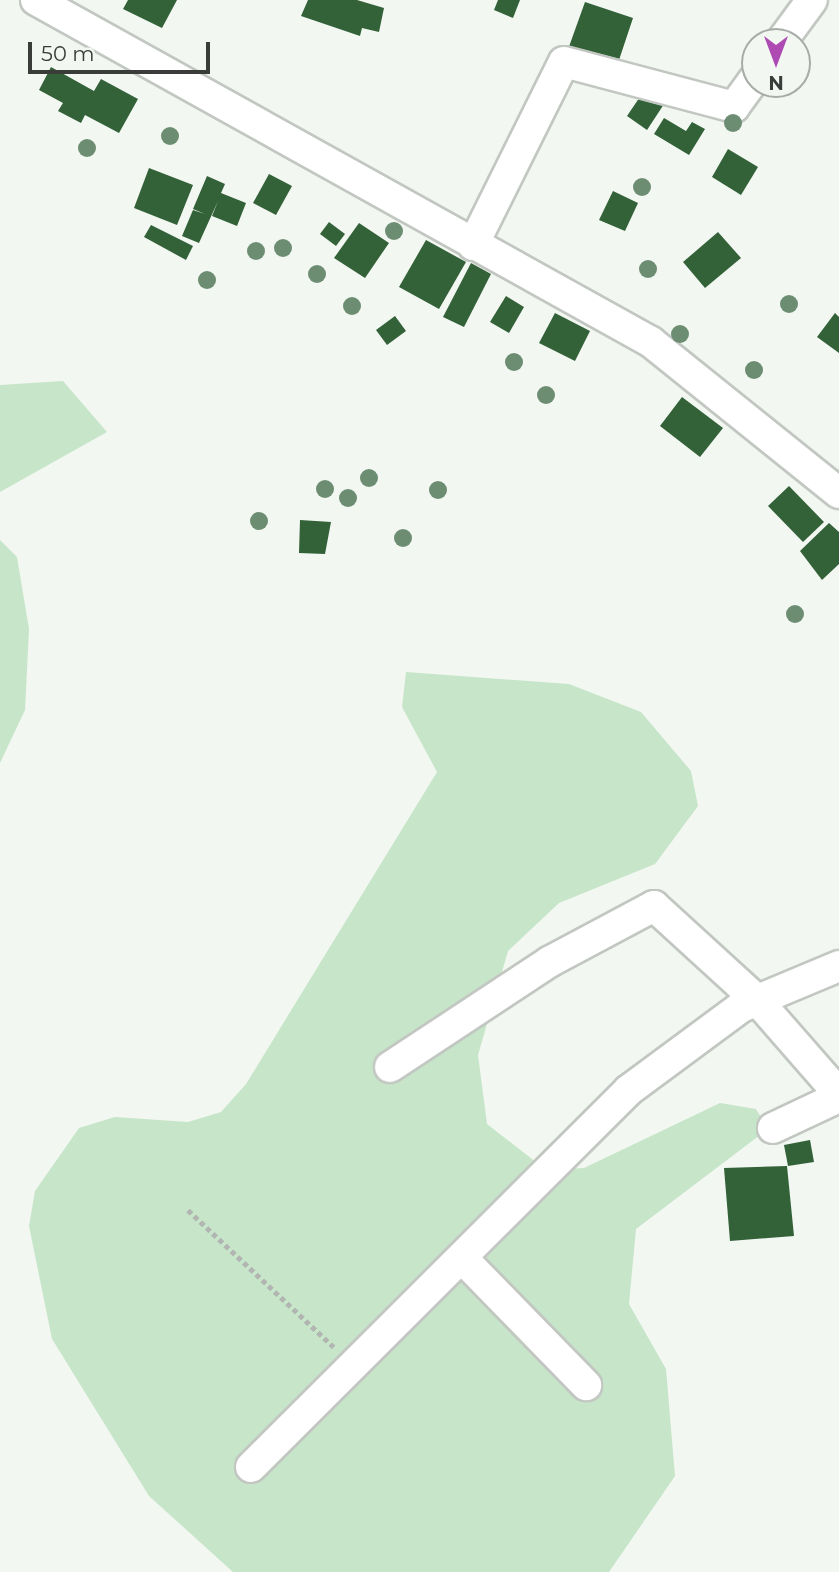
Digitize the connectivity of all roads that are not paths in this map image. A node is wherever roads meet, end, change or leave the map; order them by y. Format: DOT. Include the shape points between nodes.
graph roads {
  1 [pos="36,0"];
  2 [pos="812,0"];
  3 [pos="791,28"];
  4 [pos="741,97"];
  5 [pos="473,245"];
  6 [pos="839,493"];
  7 [pos="839,965"];
  8 [pos="757,1000"];
  9 [pos="390,1068"];
  10 [pos="839,1096"];
  11 [pos="773,1128"];
  12 [pos="464,1260"];
  13 [pos="586,1385"];
  14 [pos="251,1467"];
  1 -- 5 [label="street"];
  2 -- 3 [label="street"];
  4 -- 5 [label="street" via="734,107 564,62"];
  5 -- 6 [label="street" via="651,342"];
  7 -- 8 [label="street"];
  8 -- 9 [label="street" via="654,906 549,962"];
  8 -- 10 [label="street"];
  8 -- 12 [label="street" via="629,1090"];
  10 -- 11 [label="street"];
  12 -- 13 [label="street"];
  12 -- 14 [label="street"];
}
